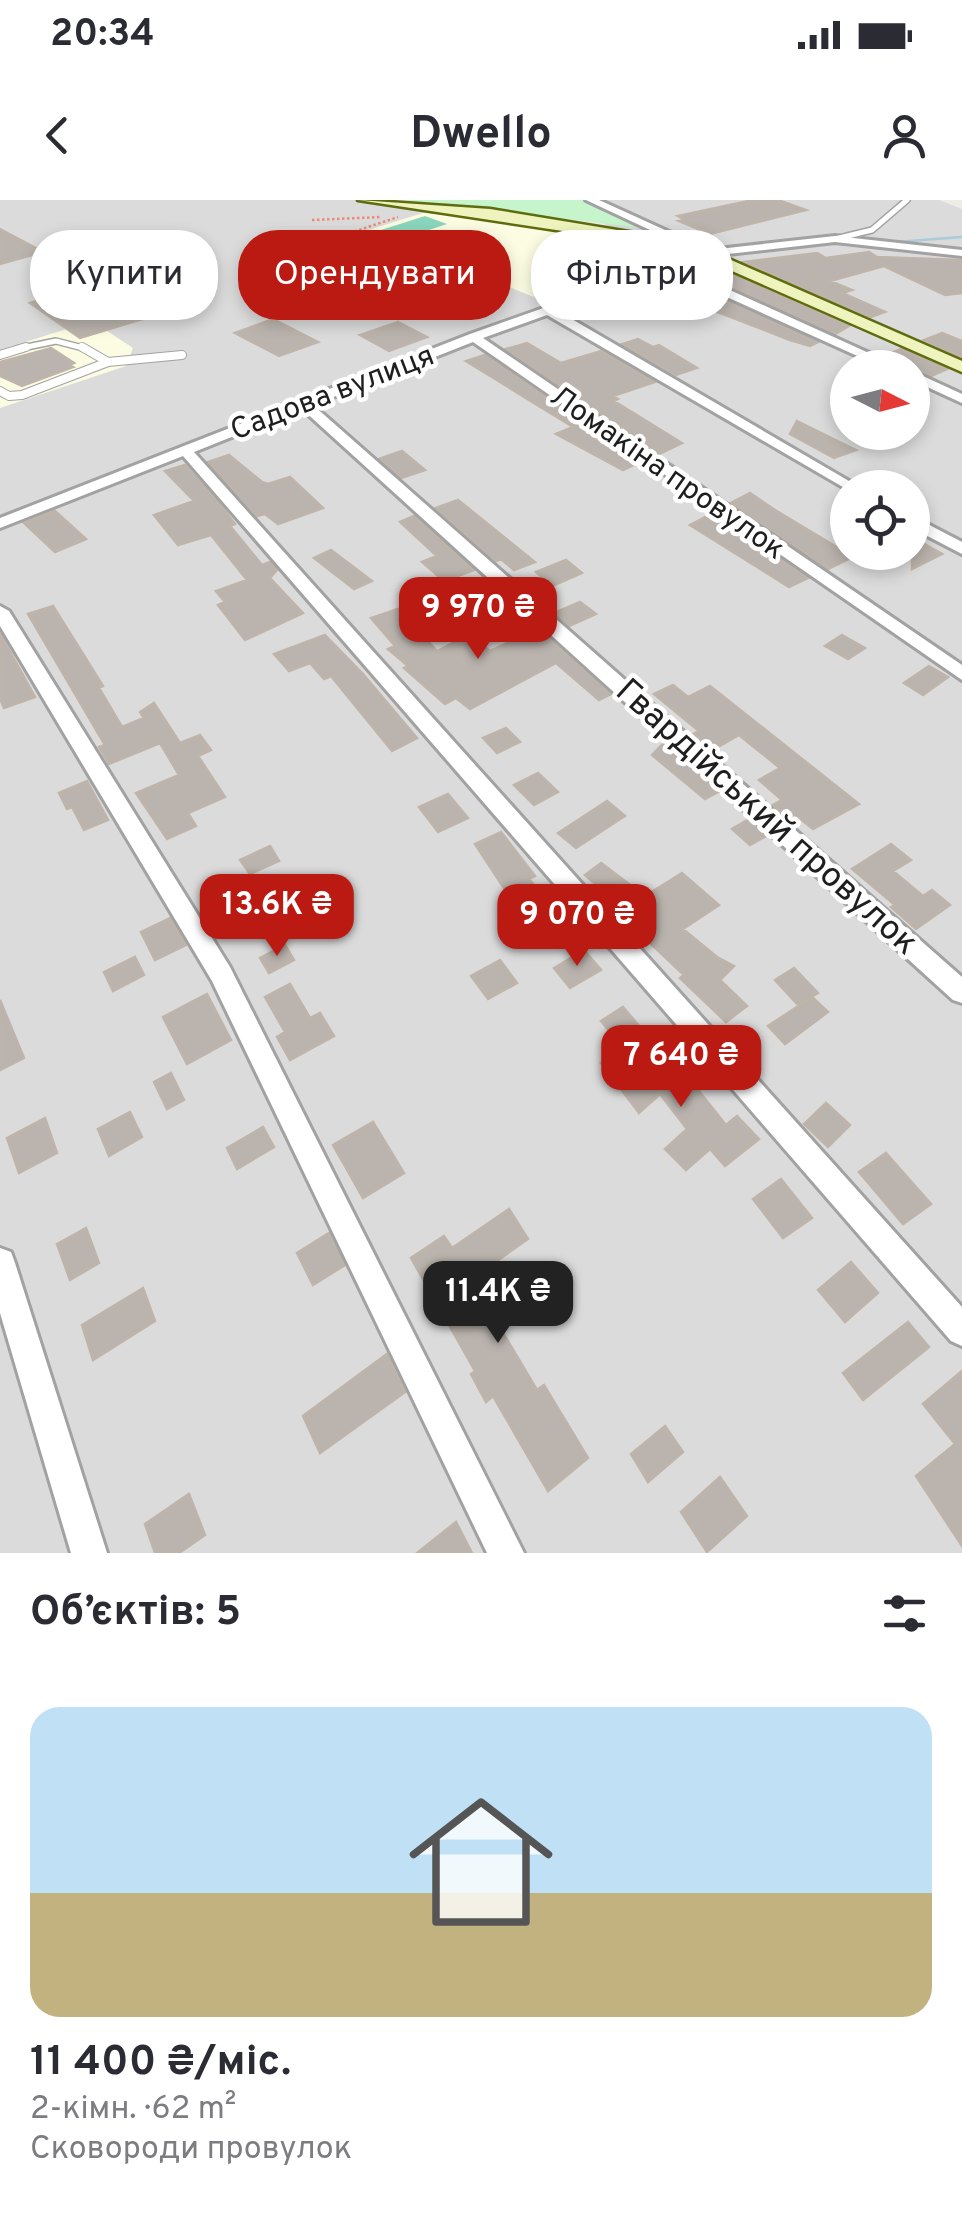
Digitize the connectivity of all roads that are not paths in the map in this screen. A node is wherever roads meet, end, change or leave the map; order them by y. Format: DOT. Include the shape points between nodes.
graph roads {
  1 [pos="364,200"];
  2 [pos="591,200"];
  3 [pos="908,200"];
  4 [pos="605,230"];
  5 [pos="657,230"];
  6 [pos="834,240"];
  7 [pos="733,250"];
  8 [pos="962,253"];
  9 [pos="733,264"];
  10 [pos="733,295"];
  11 [pos="531,316"];
  12 [pos="565,320"];
  13 [pos="474,338"];
  14 [pos="856,350"];
  15 [pos="0,355"];
  16 [pos="182,356"];
  17 [pos="108,362"];
  18 [pos="962,366"];
  19 [pos="930,384"];
  20 [pos="0,390"];
  21 [pos="962,399"];
  22 [pos="303,403"];
  23 [pos="185,450"];
  24 [pos="830,474"];
  25 [pos="0,523"];
  26 [pos="930,531"];
  27 [pos="962,549"];
  28 [pos="0,611"];
  29 [pos="962,674"];
  30 [pos="962,992"];
  31 [pos="0,1264"];
  32 [pos="962,1330"];
  33 [pos="89,1553"];
  34 [pos="506,1553"];
  1 -- 4 [label="street"];
  2 -- 5 [label="street"];
  3 -- 6 [label="lane" via="872,230"];
  6 -- 7 [label="street, Садова вулиця"];
  6 -- 8 [label="street, Садова вулиця"];
  9 -- 18 [label="street"];
  10 -- 14 [label="street"];
  11 -- 13 [label="street, Садова вулиця"];
  12 -- 24 [label="street"];
  13 -- 22 [label="street, Садова вулиця"];
  13 -- 29 [label="street, Ломакіна провулок"];
  15 -- 17 [label="lane" via="66,340"];
  16 -- 17 [label="lane"];
  17 -- 20 [label="lane" via="22,395"];
  19 -- 21 [label="street"];
  22 -- 23 [label="street, Садова вулиця"];
  22 -- 30 [label="street, Гвардійський провулок"];
  23 -- 25 [label="street, Садова вулиця"];
  23 -- 32 [label="street"];
  26 -- 27 [label="street"];
  28 -- 34 [label="street" via="221,974"];
  31 -- 33 [label="street"];
}
